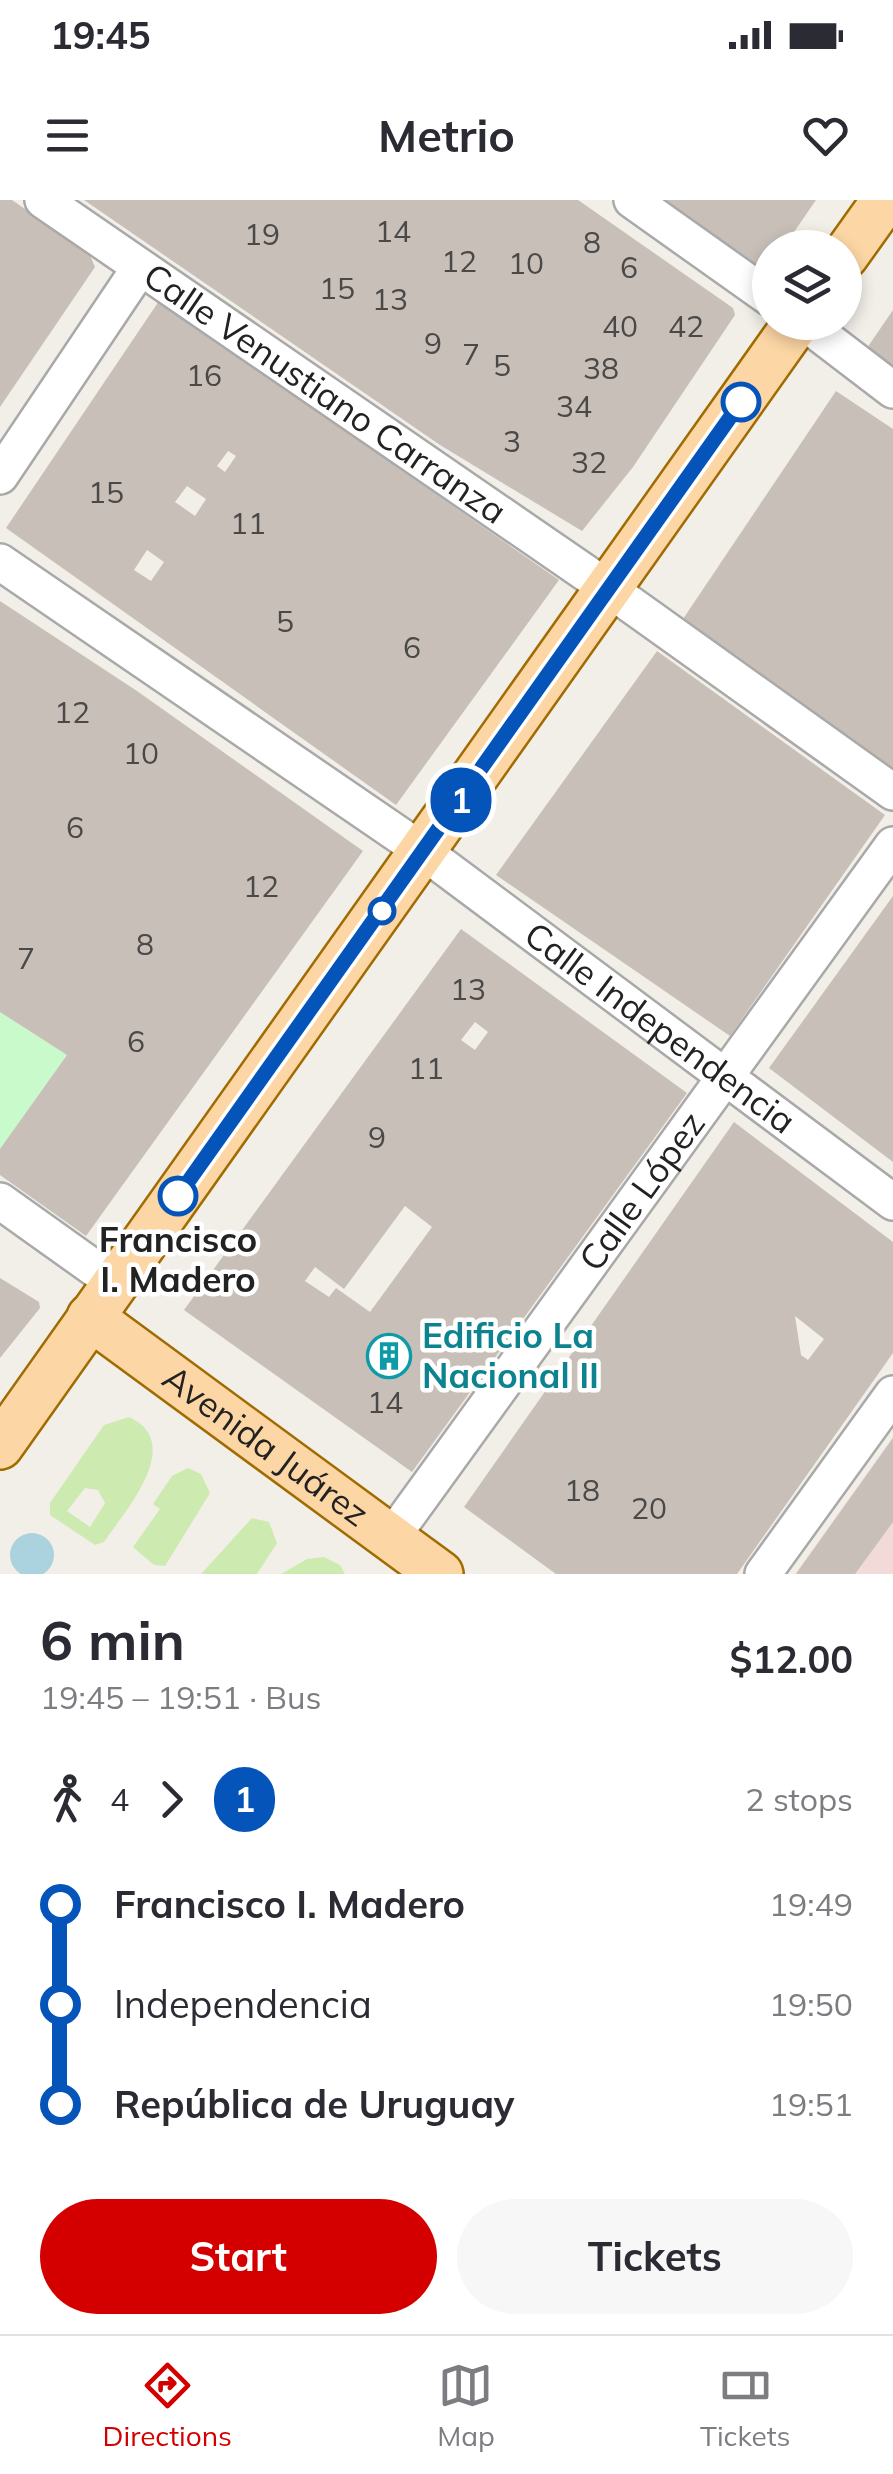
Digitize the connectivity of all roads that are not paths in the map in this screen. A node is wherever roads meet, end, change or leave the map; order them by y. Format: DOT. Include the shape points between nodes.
graph roads {
  1 [pos="44,200"];
  2 [pos="632,200"];
  3 [pos="885,200"];
  4 [pos="862,232"];
  5 [pos="138,268"];
  6 [pos="752,285"];
  7 [pos="788,340"];
  8 [pos="825,340"];
  9 [pos="893,390"];
  10 [pos="0,476"];
  11 [pos="0,562"];
  12 [pos="609,589"];
  13 [pos="893,792"];
  14 [pos="893,845"];
  15 [pos="424,852"];
  16 [pos="726,1075"];
  17 [pos="0,1201"];
  18 [pos="893,1202"];
  19 [pos="102,1300"];
  20 [pos="893,1394"];
  21 [pos="0,1446"];
  22 [pos="421,1565"];
  23 [pos="763,1574"];
  1 -- 5 [label="street, Calle Venustiano Carranza"];
  2 -- 6 [label="street"];
  3 -- 4 [label="main road"];
  5 -- 10 [label="street"];
  5 -- 12 [label="street, Calle Venustiano Carranza"];
  7 -- 12 [label="main road"];
  8 -- 9 [label="street"];
  11 -- 15 [label="street, Calle Independencia"];
  12 -- 13 [label="street, Calle Venustiano Carranza"];
  12 -- 15 [label="main road"];
  14 -- 16 [label="street, Calle López"];
  15 -- 16 [label="street, Calle Independencia"];
  15 -- 19 [label="main road"];
  16 -- 18 [label="street, Calle Independencia"];
  16 -- 22 [label="street, Calle López"];
  17 -- 19 [label="street"];
  19 -- 21 [label="main road"];
  19 -- 22 [label="main road, Avenida Juárez"];
  20 -- 23 [label="street"];
}
